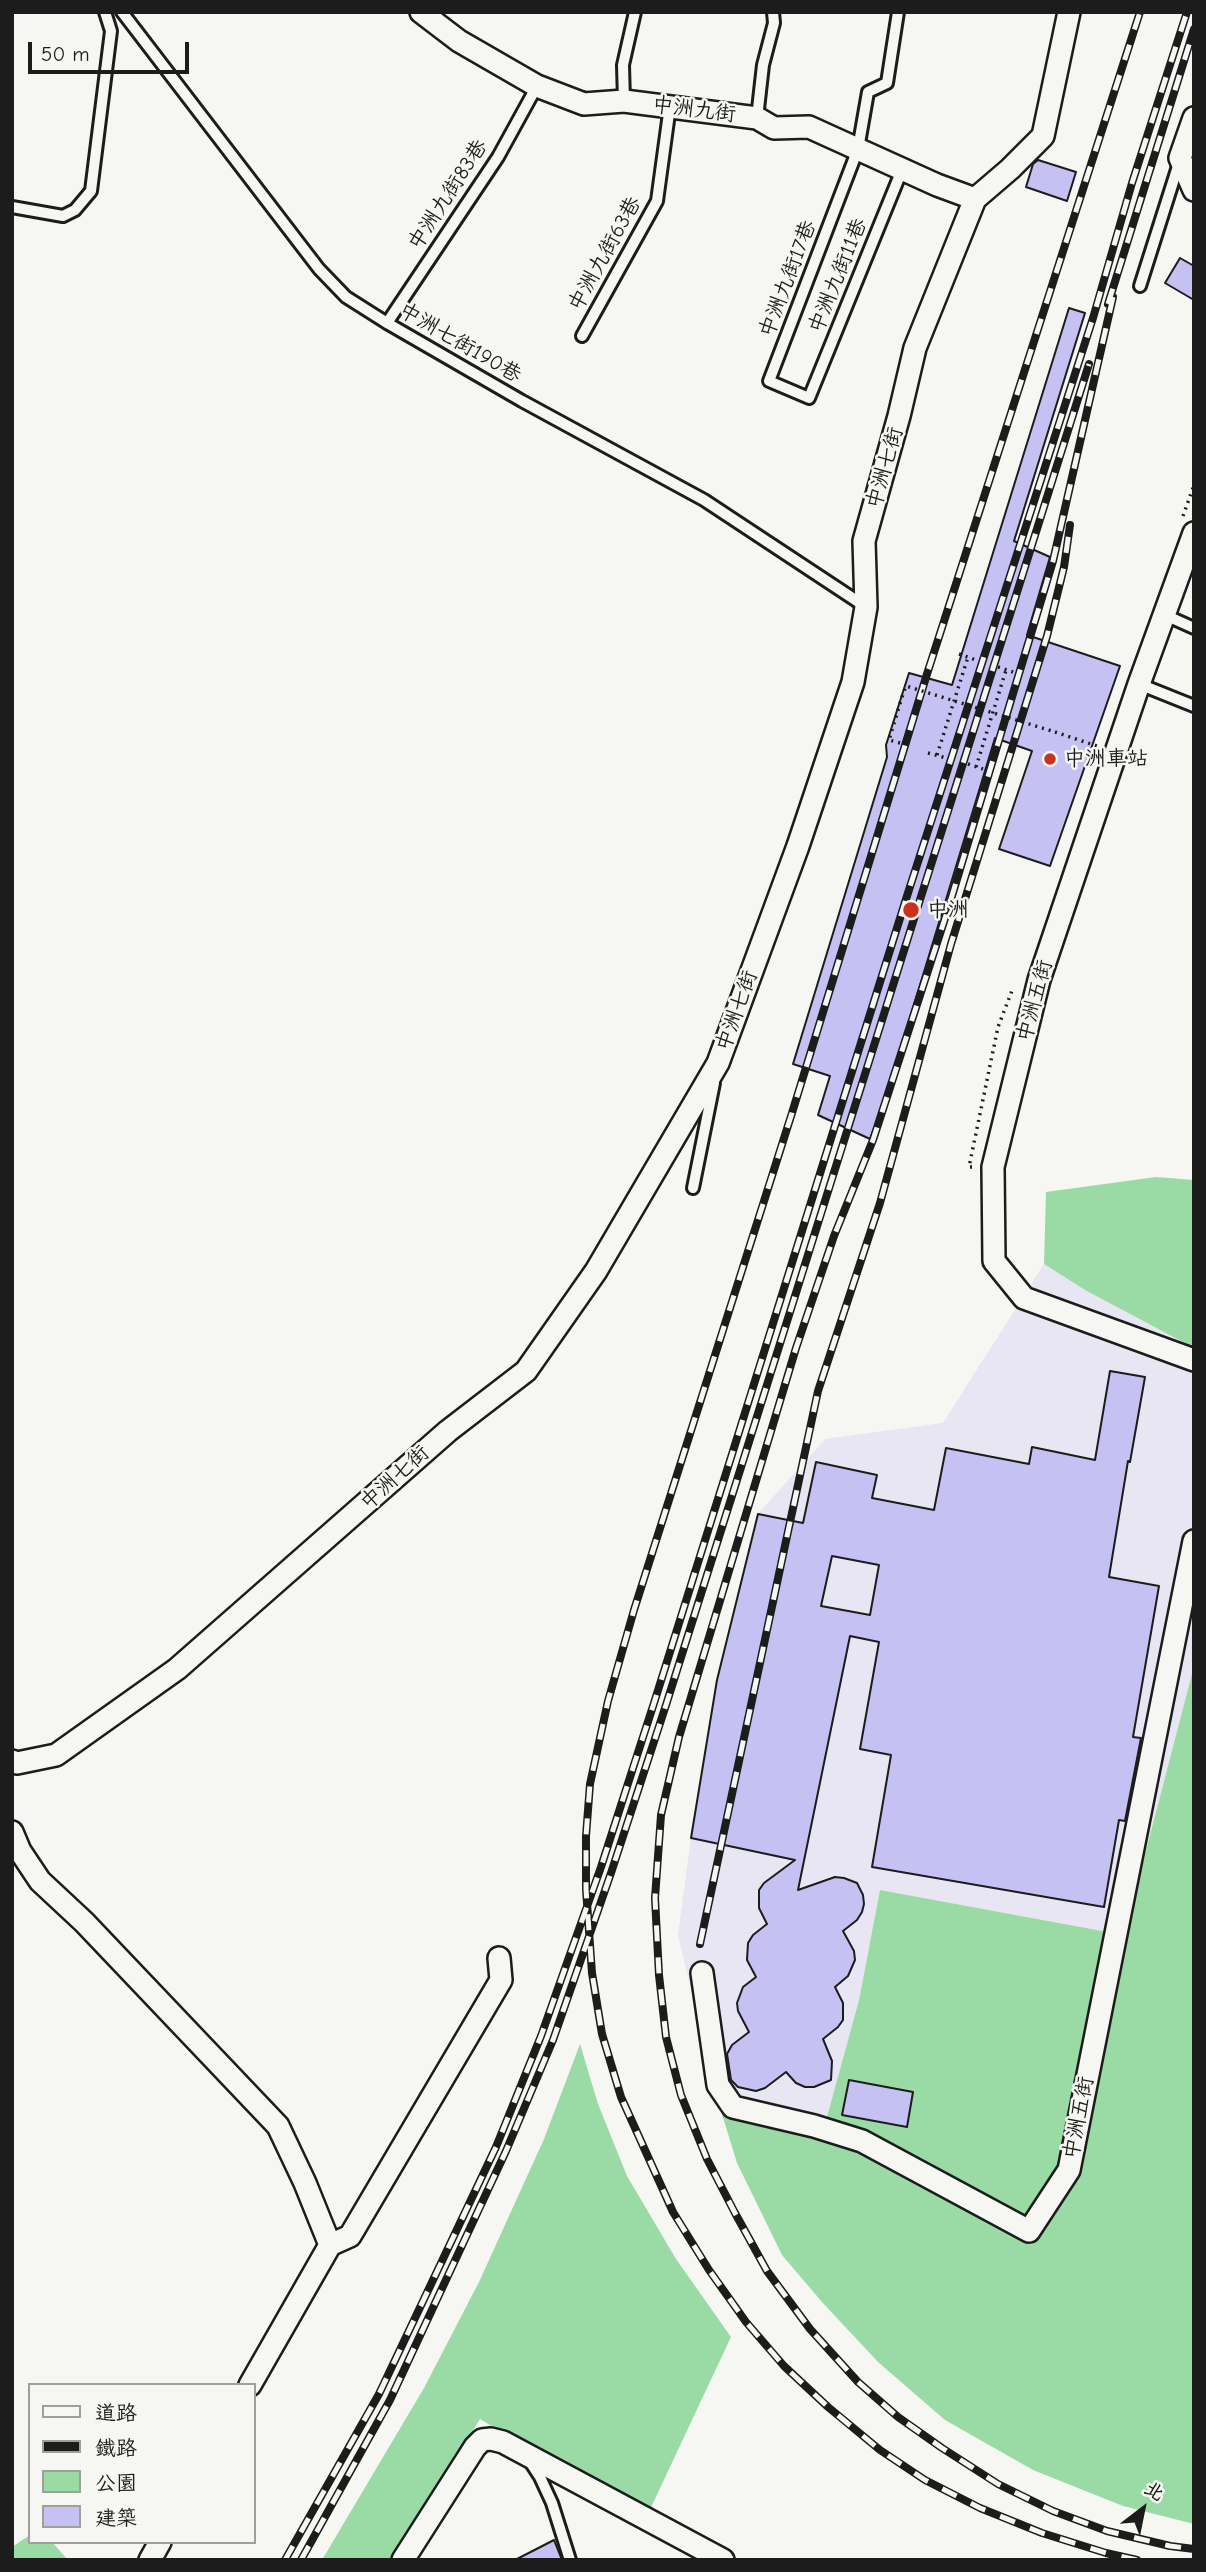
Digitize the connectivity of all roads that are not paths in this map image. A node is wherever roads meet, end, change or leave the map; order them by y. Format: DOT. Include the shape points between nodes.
graph roads {
  1 [pos="104,12"];
  2 [pos="122,12"];
  3 [pos="421,12"];
  4 [pos="635,12"];
  5 [pos="773,12"];
  6 [pos="898,12"];
  7 [pos="1069,12"];
  8 [pos="537,86"];
  9 [pos="624,101"];
  10 [pos="670,106"];
  11 [pos="757,118"];
  12 [pos="1194,118"];
  13 [pos="858,149"];
  14 [pos="1187,163"];
  15 [pos="902,170"];
  16 [pos="1194,190"];
  17 [pos="975,199"];
  18 [pos="12,207"];
  19 [pos="1140,286"];
  20 [pos="387,323"];
  21 [pos="582,337"];
  22 [pos="809,398"];
  23 [pos="1194,533"];
  24 [pos="866,607"];
  25 [pos="1165,615"];
  26 [pos="1194,628"];
  27 [pos="1139,684"];
  28 [pos="1194,706"];
  29 [pos="718,1063"];
  30 [pos="693,1188"];
  31 [pos="1194,1360"];
  32 [pos="1194,1541"];
  33 [pos="14,1766"];
  34 [pos="12,1832"];
  35 [pos="499,1958"];
  36 [pos="702,1973"];
  37 [pos="330,2245"];
  38 [pos="251,2383"];
  39 [pos="525,2455"];
  40 [pos="159,2544"];
  41 [pos="150,2560"];
  42 [pos="403,2560"];
  43 [pos="570,2560"];
  44 [pos="723,2560"];
  1 -- 18 [label="lane" via="111,31 91,191 75,210 63,216"];
  2 -- 20 [label="lane, 中洲七街190巷" via="331,283"];
  3 -- 8 [label="street, 中洲九街" via="459,41"];
  4 -- 9 [label="lane" via="623,65"];
  5 -- 11 [label="lane"];
  6 -- 13 [label="lane" via="887,82 868,92"];
  7 -- 17 [label="street, 中洲七街" via="1042,136"];
  8 -- 9 [label="street, 中洲九街" via="584,104"];
  8 -- 20 [label="lane, 中洲九街83巷" via="498,156"];
  9 -- 10 [label="street, 中洲九街"];
  10 -- 11 [label="street, 中洲九街"];
  10 -- 21 [label="lane, 中洲九街63巷" via="657,201"];
  11 -- 13 [label="street, 中洲九街" via="774,128 808,127"];
  12 -- 14 [label="street"];
  13 -- 15 [label="street, 中洲九街"];
  13 -- 22 [label="lane, 中洲九街17巷" via="769,382"];
  14 -- 16 [label="street"];
  14 -- 19 [label="lane"];
  15 -- 17 [label="street, 中洲九街"];
  15 -- 22 [label="lane, 中洲九街11巷"];
  17 -- 24 [label="street, 中洲七街" via="915,348 864,541"];
  20 -- 24 [label="lane, 中洲七街190巷" via="704,500"];
  23 -- 25 [label="street, 中洲五街"];
  24 -- 29 [label="street, 中洲七街" via="853,682"];
  25 -- 26 [label="lane"];
  25 -- 27 [label="street, 中洲五街"];
  27 -- 28 [label="lane"];
  27 -- 31 [label="street, 中洲五街" via="1039,979 993,1167 994,1261 1024,1298"];
  29 -- 30 [label="lane"];
  29 -- 33 [label="street, 中洲七街" via="596,1271 526,1371 448,1431 177,1669 56,1755"];
  32 -- 36 [label="street, 中洲五街" via="1069,2169 1029,2231 862,2141 733,2106 718,2085"];
  34 -- 37 [label="street" via="40,1881 278,2126"];
  35 -- 37 [label="street" via="501,1980 494,1992 350,2236"];
  37 -- 38 [label="street"];
  39 -- 42 [label="street" via="491,2439 475,2446"];
  39 -- 43 [label="lane" via="552,2503"];
  39 -- 44 [label="street"];
  40 -- 41 [label="street"];
}
